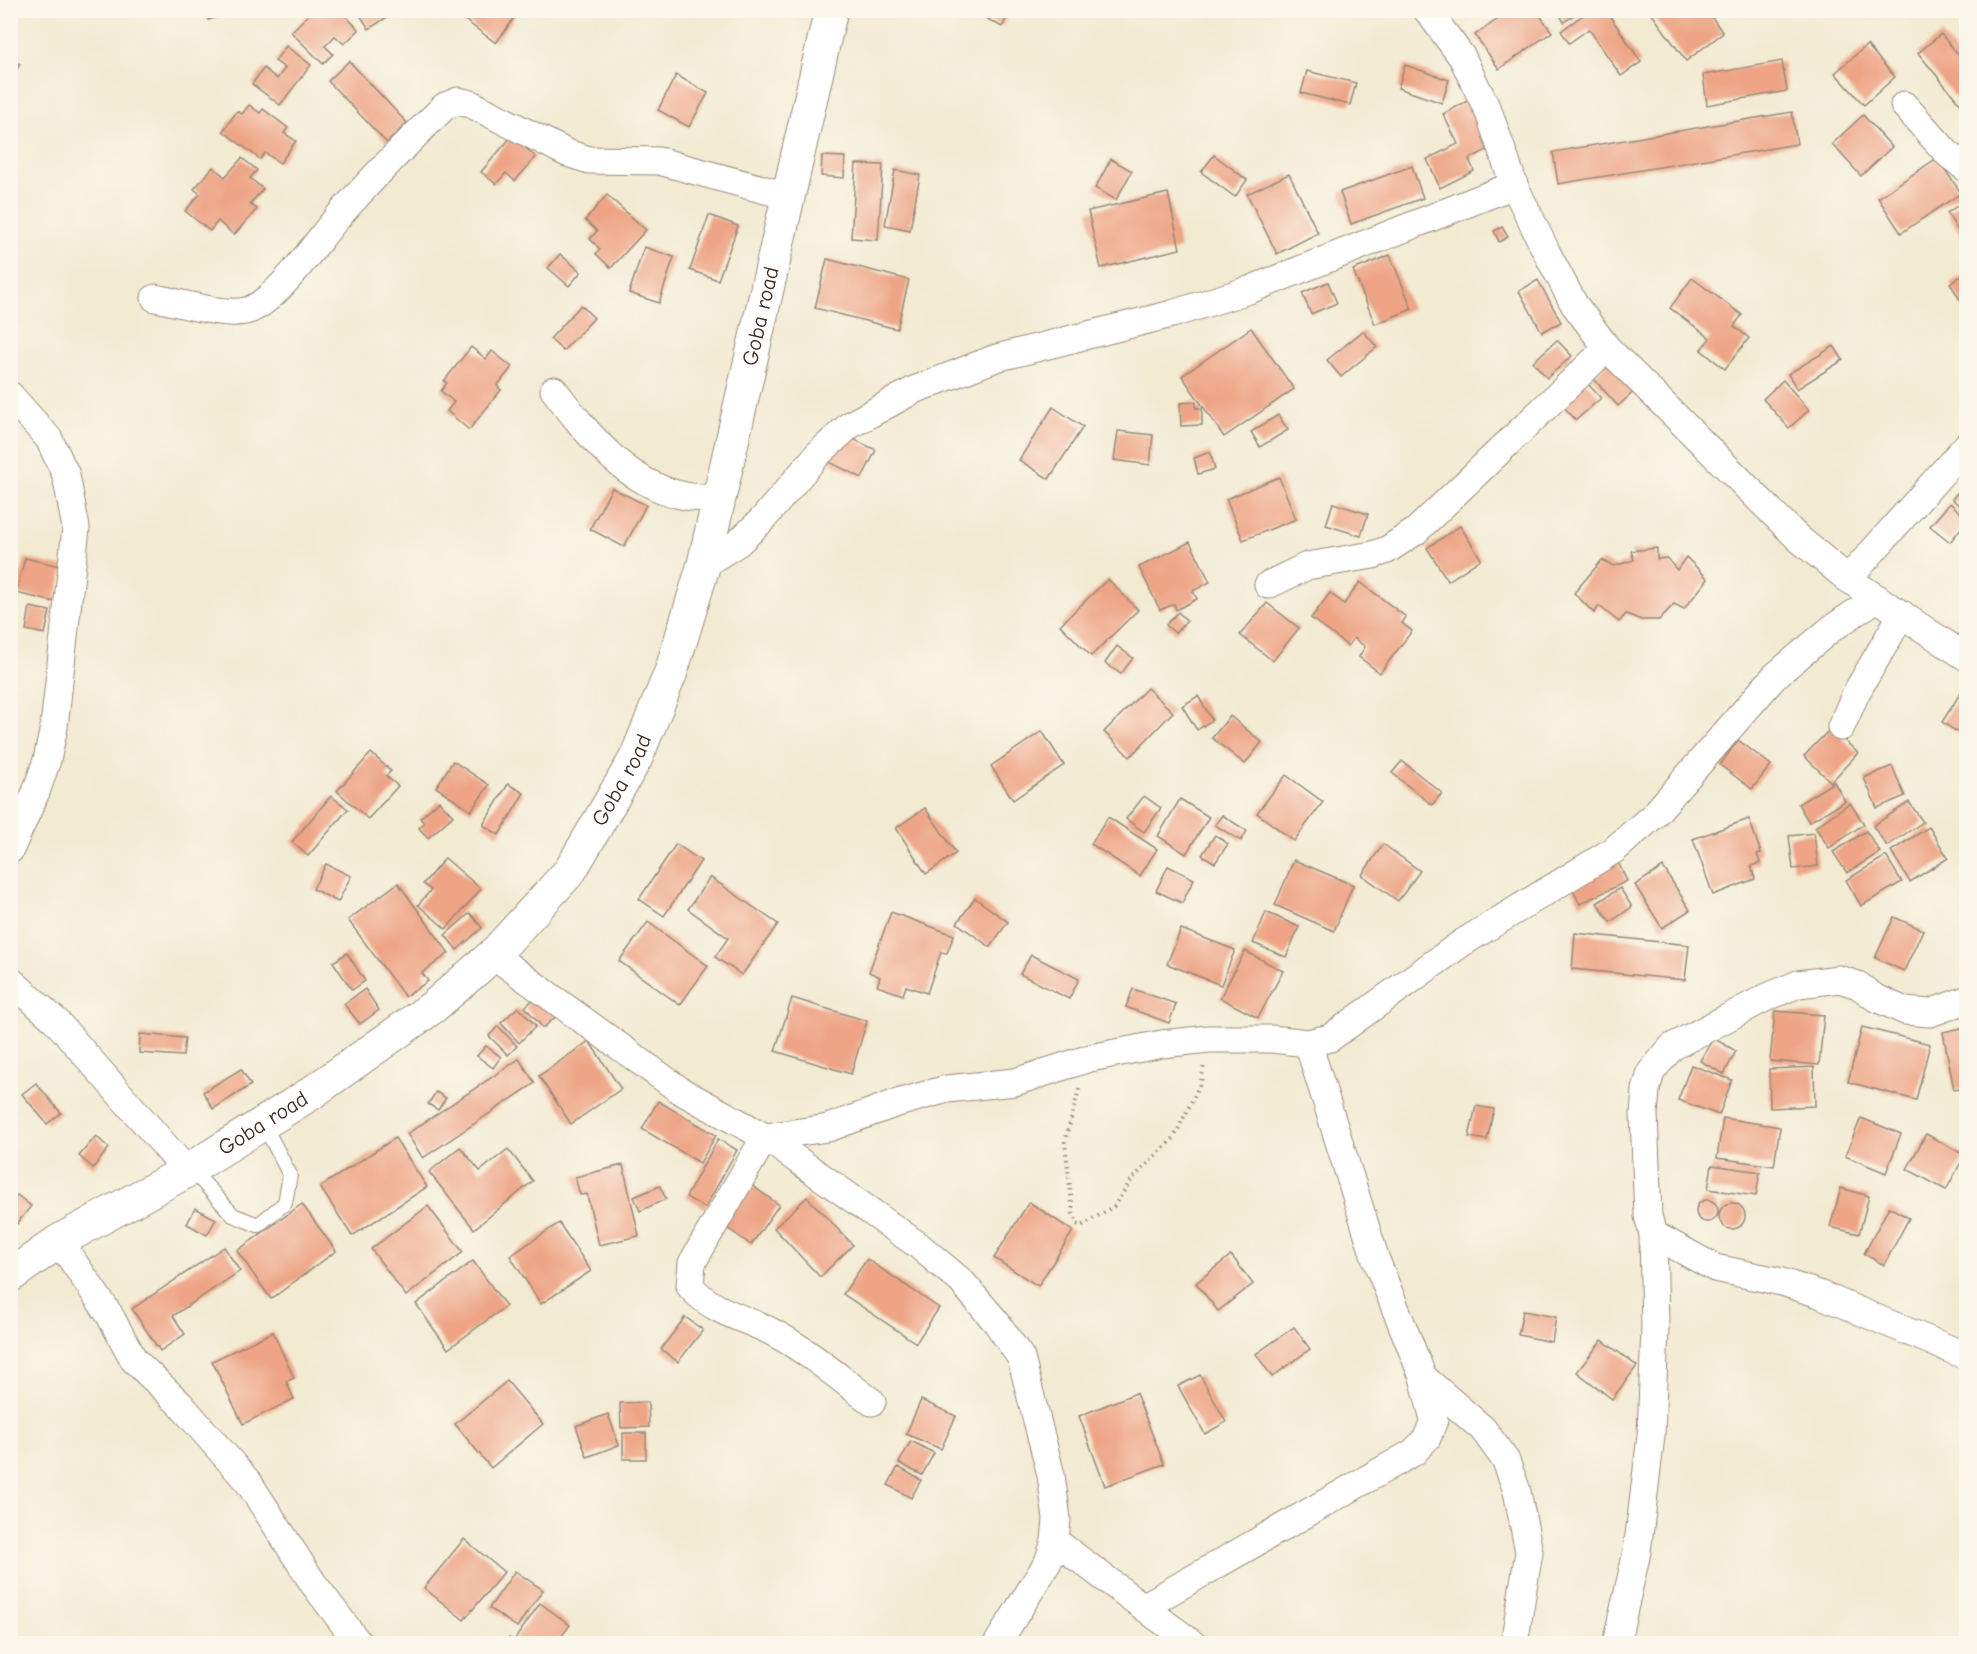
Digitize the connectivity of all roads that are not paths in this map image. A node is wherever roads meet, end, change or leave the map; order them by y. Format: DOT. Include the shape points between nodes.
graph roads {
  1 [pos="1427,10"];
  2 [pos="823,11"];
  3 [pos="1904,105"];
  4 [pos="1966,168"];
  5 [pos="1514,185"];
  6 [pos="788,196"];
  7 [pos="155,298"];
  8 [pos="1607,348"];
  9 [pos="554,390"];
  10 [pos="10,395"];
  11 [pos="1966,446"];
  12 [pos="718,500"];
  13 [pos="704,564"];
  14 [pos="1848,579"];
  15 [pos="1268,585"];
  16 [pos="1877,598"];
  17 [pos="1902,614"];
  18 [pos="1966,657"];
  19 [pos="1841,727"];
  20 [pos="10,850"];
  21 [pos="493,955"];
  22 [pos="10,980"];
  23 [pos="1966,1000"];
  24 [pos="1308,1043"];
  25 [pos="263,1123"];
  26 [pos="765,1137"];
  27 [pos="188,1169"];
  28 [pos="1653,1233"];
  29 [pos="59,1241"];
  30 [pos="10,1276"];
  31 [pos="1966,1356"];
  32 [pos="1424,1377"];
  33 [pos="872,1402"];
  34 [pos="1055,1541"];
  35 [pos="1144,1606"];
  36 [pos="1000,1642"];
  37 [pos="359,1644"];
  38 [pos="1193,1644"];
  39 [pos="1514,1644"];
  40 [pos="1616,1644"];
  1 -- 5 [label="street" via="1462,57 1489,113"];
  2 -- 6 [label="street, Goba road"];
  3 -- 4 [label="street" via="1948,154"];
  5 -- 8 [label="street" via="1574,304"];
  5 -- 13 [label="street" via="1249,290 1172,314 996,358 914,390 850,425 818,454 738,543"];
  6 -- 7 [label="street" via="659,161 589,159 567,153 458,101 445,106 373,179 297,268 262,302 248,310 233,311"];
  6 -- 12 [label="street, Goba road"];
  8 -- 14 [label="street" via="1798,538"];
  8 -- 15 [label="street" via="1416,531 1387,550 1307,566"];
  9 -- 12 [label="street" via="584,429 623,467 680,495"];
  10 -- 20 [label="street" via="49,439 66,475 76,528 49,749 36,792"];
  11 -- 14 [label="street"];
  12 -- 13 [label="street, Goba road"];
  13 -- 21 [label="street, Goba road" via="671,672 636,758 570,871"];
  14 -- 16 [label="street"];
  16 -- 17 [label="street"];
  16 -- 24 [label="street" via="1831,629 1775,676 1654,815 1614,850 1462,943 1340,1032"];
  17 -- 18 [label="street"];
  17 -- 19 [label="street"];
  21 -- 25 [label="street, Goba road" via="433,1007"];
  21 -- 26 [label="street" via="681,1091"];
  22 -- 27 [label="street" via="56,1021"];
  23 -- 28 [label="street" via="1930,1013 1905,1011 1858,985 1822,979 1764,998 1672,1047 1651,1072 1646,1090 1648,1216"];
  24 -- 26 [label="street" via="1209,1039 1162,1044 1090,1058 1015,1082 947,1089 828,1128"];
  24 -- 32 [label="street" via="1376,1260"];
  25 -- 27 [label="street, Goba road"];
  25 -- 27 [label="lane" via="290,1175 285,1203 258,1225 233,1215"];
  26 -- 33 [label="street" via="692,1263 690,1286 701,1300 797,1347"];
  26 -- 34 [label="street" via="918,1245 961,1281 997,1323 1021,1358 1051,1476 1057,1519"];
  27 -- 29 [label="street, Goba road"];
  28 -- 31 [label="street" via="1715,1268 1819,1294"];
  28 -- 40 [label="street" via="1651,1436 1637,1552"];
  29 -- 30 [label="street, Goba road"];
  29 -- 37 [label="street" via="109,1314 134,1360 180,1404 249,1483 312,1583"];
  32 -- 35 [label="street" via="1434,1420 1427,1438 1414,1452"];
  32 -- 39 [label="street" via="1483,1429 1506,1461 1517,1491 1529,1552"];
  34 -- 35 [label="street"];
  34 -- 36 [label="street" via="1048,1562"];
  35 -- 38 [label="street"];
}
